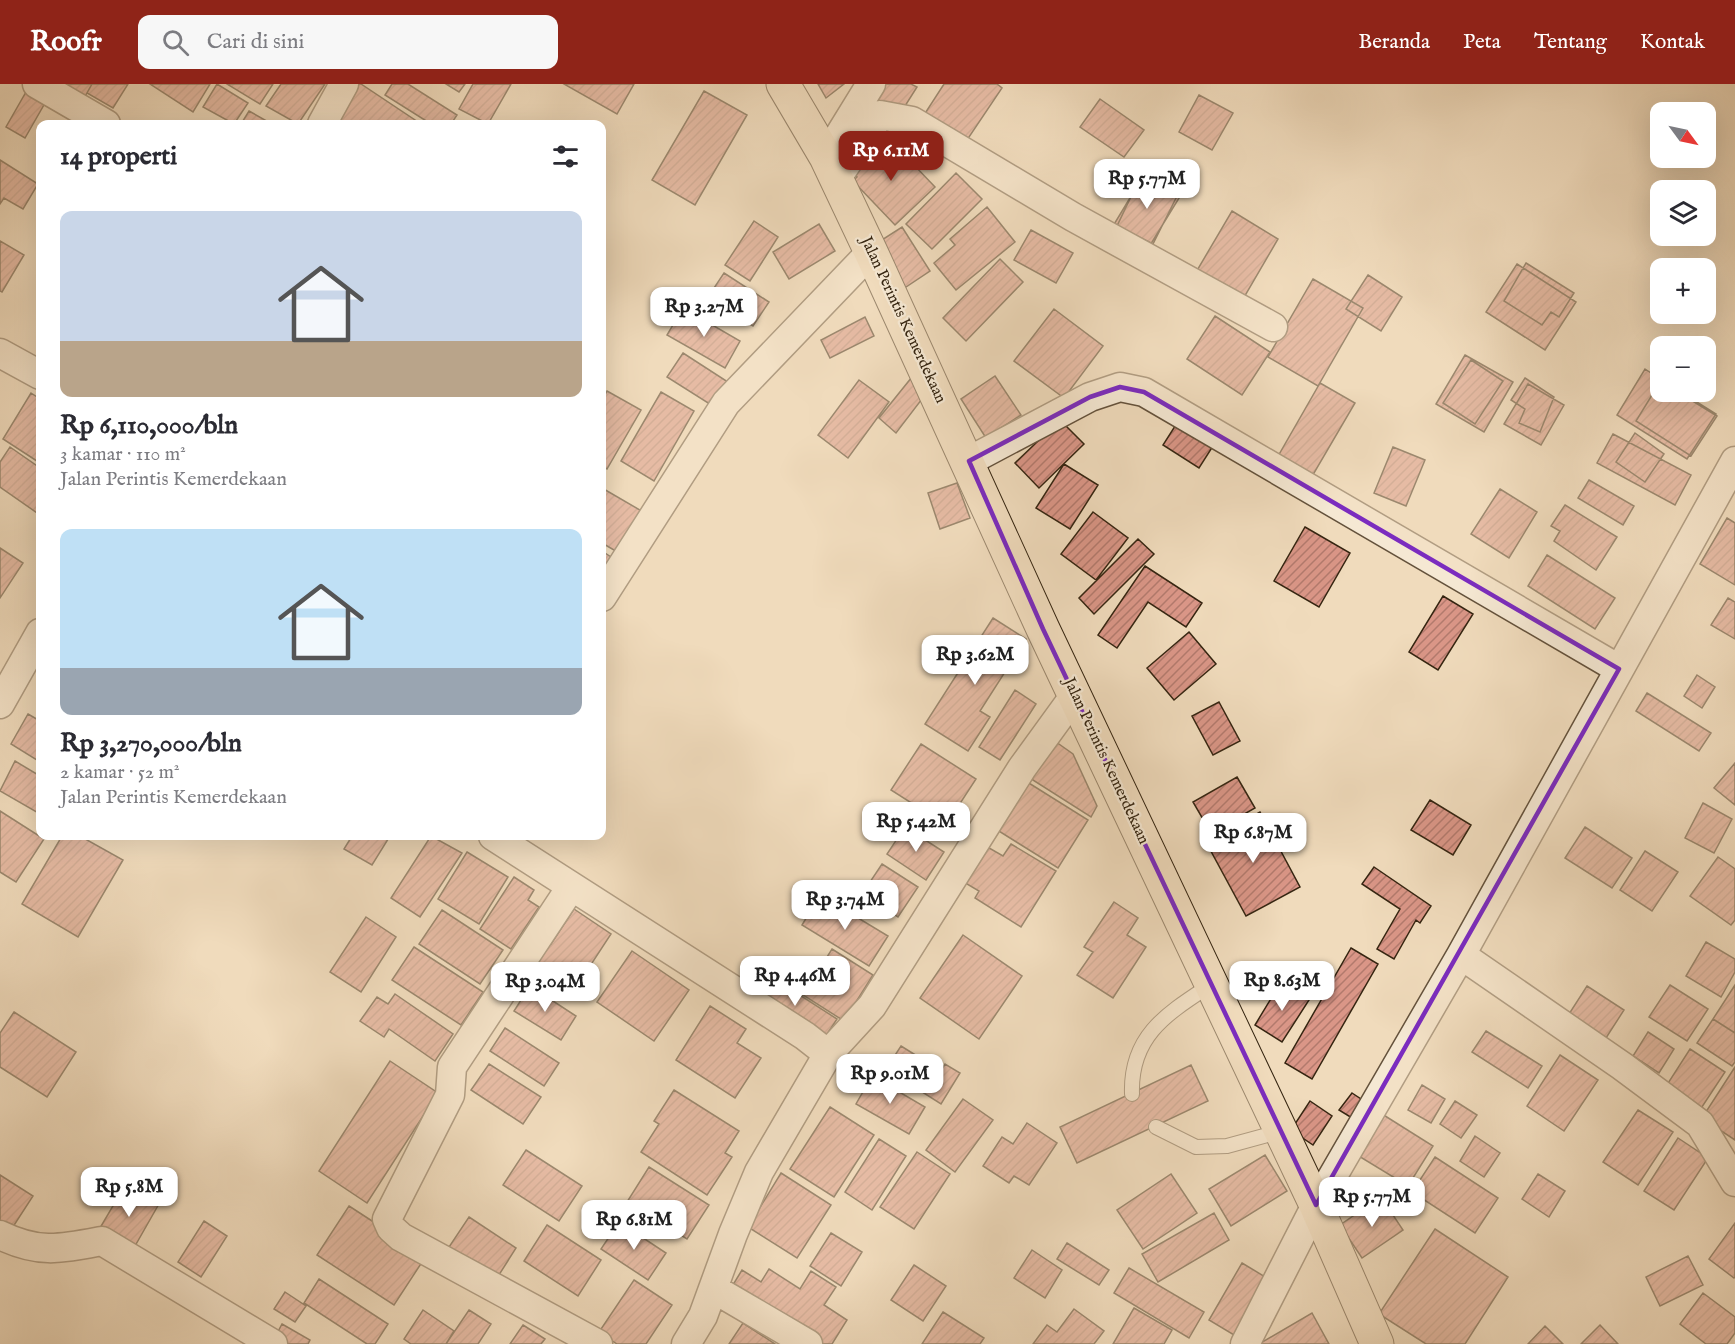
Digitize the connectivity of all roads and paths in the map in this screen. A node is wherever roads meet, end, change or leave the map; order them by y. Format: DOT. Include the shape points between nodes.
graph roads {
  1 [pos="37,84"];
  2 [pos="344,84"];
  3 [pos="783,84"];
  4 [pos="871,84"];
  5 [pos="99,120"];
  6 [pos="323,120"];
  7 [pos="831,168"];
  8 [pos="872,252"];
  9 [pos="1274,327"];
  10 [pos="0,353"];
  11 [pos="36,373"];
  12 [pos="969,461"];
  13 [pos="1735,461"];
  14 [pos="606,591"];
  15 [pos="36,640"];
  16 [pos="1619,669"];
  17 [pos="1075,694"];
  18 [pos="0,704"];
  19 [pos="499,840"];
  20 [pos="571,888"];
  21 [pos="1461,955"];
  22 [pos="1212,984"];
  23 [pos="828,1054"];
  24 [pos="1132,1094"];
  25 [pos="1156,1126"];
  26 [pos="1282,1131"];
  27 [pos="1735,1182"];
  28 [pos="1316,1205"];
  29 [pos="0,1235"];
  30 [pos="714,1289"];
  31 [pos="273,1344"];
  32 [pos="598,1344"];
  33 [pos="686,1344"];
  34 [pos="808,1344"];
  35 [pos="1245,1344"];
  36 [pos="1377,1344"];
  1 -- 5 [label="street"];
  2 -- 6 [label="street"];
  3 -- 7 [label="main road, Jalan Perintis Kemerdekaan"];
  4 -- 7 [label="street"];
  7 -- 8 [label="main road, Jalan Perintis Kemerdekaan"];
  7 -- 9 [label="street" via="880,115 912,121 1073,217"];
  8 -- 12 [label="main road, Jalan Perintis Kemerdekaan"];
  8 -- 14 [label="street" via="726,403"];
  10 -- 11 [label="street"];
  12 -- 16 [label="street" via="1090,397 1120,387 1144,392"];
  12 -- 17 [label="main road, Jalan Perintis Kemerdekaan"];
  13 -- 16 [label="street"];
  15 -- 18 [label="street"];
  16 -- 21 [label="street"];
  17 -- 22 [label="main road, Jalan Perintis Kemerdekaan"];
  17 -- 23 [label="street" via="1022,768 872,1006"];
  19 -- 20 [label="street"];
  20 -- 23 [label="street"];
  20 -- 32 [label="street" via="452,1067 450,1095 387,1219 401,1237"];
  21 -- 27 [label="street" via="1700,1124"];
  21 -- 28 [label="street"];
  22 -- 24 [label="lane" via="1164,1016 1143,1041 1131,1073"];
  22 -- 26 [label="main road, Jalan Perintis Kemerdekaan"];
  23 -- 30 [label="street" via="759,1172"];
  25 -- 26 [label="lane" via="1196,1147 1227,1146"];
  26 -- 28 [label="main road, Jalan Perintis Kemerdekaan"];
  28 -- 35 [label="street"];
  28 -- 36 [label="main road, Jalan Perintis Kemerdekaan"];
  29 -- 31 [label="street" via="33,1249 53,1251 102,1241"];
  30 -- 33 [label="street"];
  30 -- 34 [label="street"];
}
